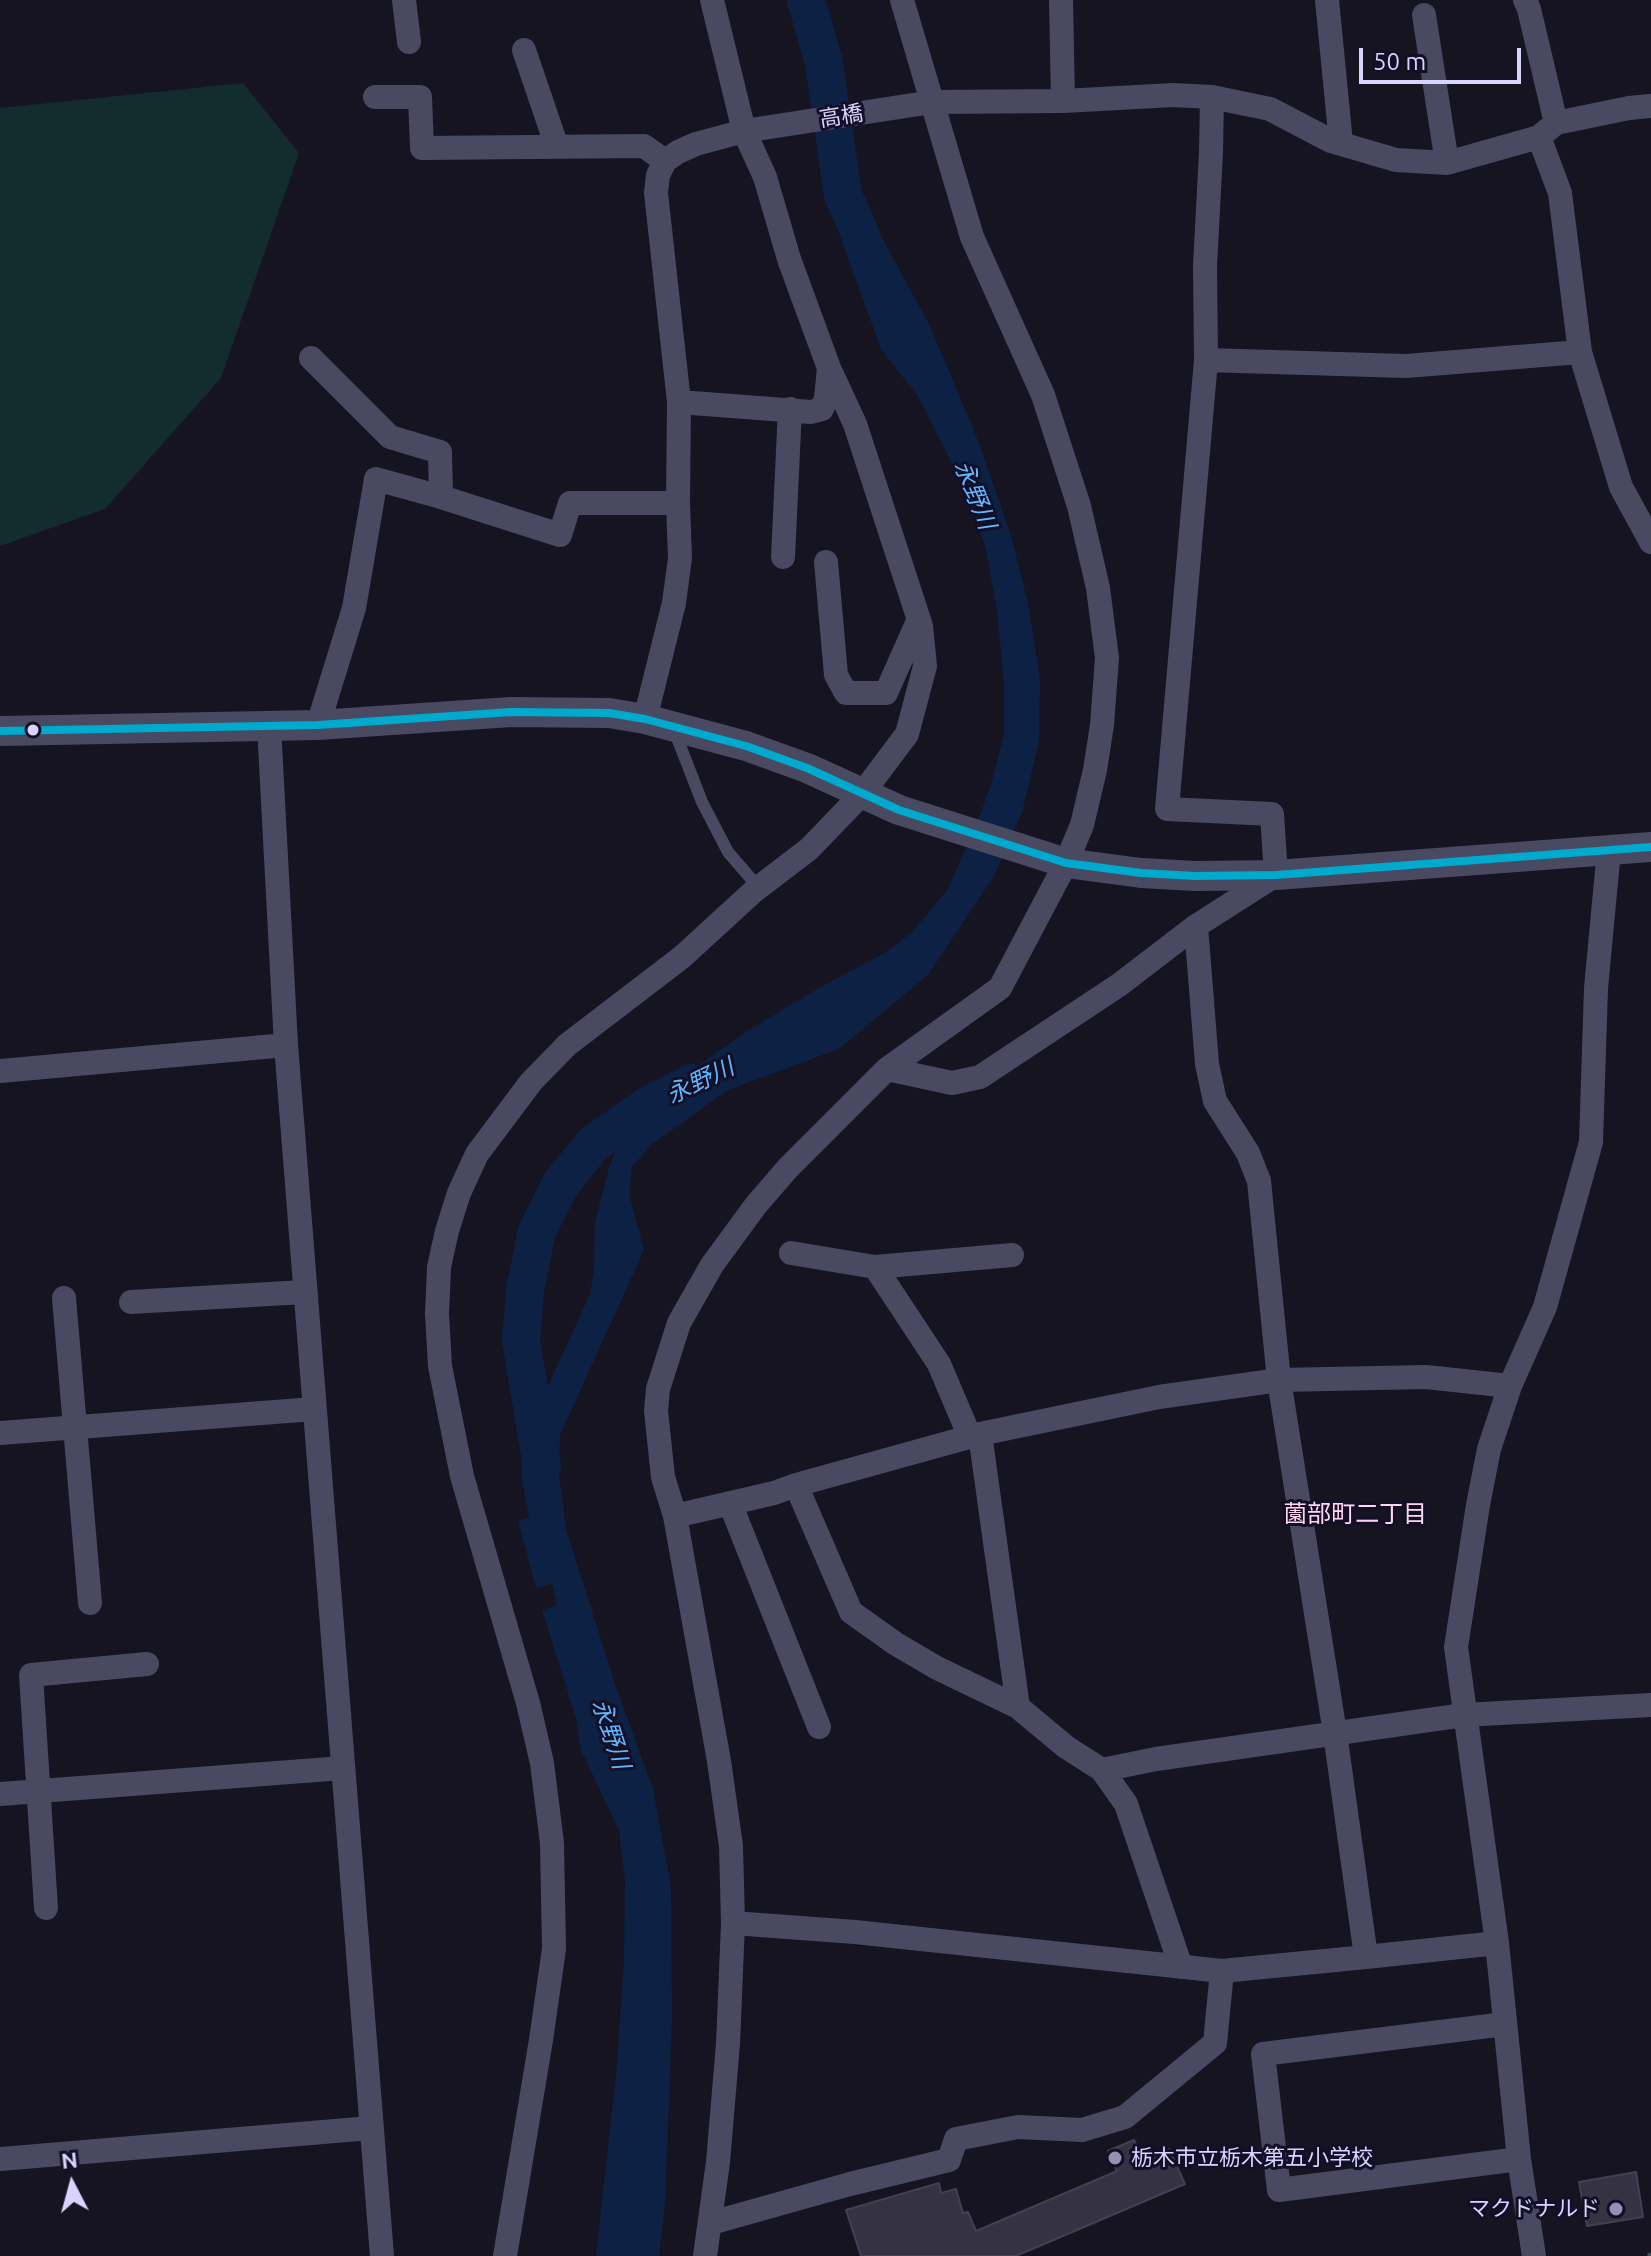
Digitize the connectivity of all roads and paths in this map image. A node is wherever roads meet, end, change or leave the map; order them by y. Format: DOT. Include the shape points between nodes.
graph roads {
  1 [pos="404,0"];
  2 [pos="712,0"];
  3 [pos="902,0"];
  4 [pos="1061,0"];
  5 [pos="1327,0"];
  6 [pos="1525,0"];
  7 [pos="1424,15"];
  8 [pos="409,42"];
  9 [pos="524,50"];
  10 [pos="375,97"];
  11 [pos="1212,97"];
  12 [pos="1063,101"];
  13 [pos="921,103"];
  14 [pos="1651,106"];
  15 [pos="1548,130"];
  16 [pos="744,131"];
  17 [pos="1341,143"];
  18 [pos="557,147"];
  19 [pos="665,161"];
  20 [pos="1447,163"];
  21 [pos="1580,352"];
  22 [pos="311,358"];
  23 [pos="1206,360"];
  24 [pos="829,368"];
  25 [pos="679,402"];
  26 [pos="790,409"];
  27 [pos="441,497"];
  28 [pos="678,503"];
  29 [pos="1651,542"];
  30 [pos="783,557"];
  31 [pos="826,562"];
  32 [pos="919,620"];
  33 [pos="659,722"];
  34 [pos="318,725"];
  35 [pos="269,726"];
  36 [pos="0,731"];
  37 [pos="862,794"];
  38 [pos="1651,847"];
  39 [pos="1609,850"];
  40 [pos="1058,860"];
  41 [pos="1276,875"];
  42 [pos="759,888"];
  43 [pos="1196,926"];
  44 [pos="286,1045"];
  45 [pos="887,1069"];
  46 [pos="0,1071"];
  47 [pos="791,1253"];
  48 [pos="1012,1255"];
  49 [pos="875,1267"];
  50 [pos="304,1292"];
  51 [pos="64,1298"];
  52 [pos="131,1302"];
  53 [pos="1279,1380"];
  54 [pos="1510,1386"];
  55 [pos="314,1409"];
  56 [pos="75,1427"];
  57 [pos="0,1433"];
  58 [pos="975,1435"];
  59 [pos="796,1485"];
  60 [pos="730,1503"];
  61 [pos="675,1516"];
  62 [pos="90,1603"];
  63 [pos="147,1664"];
  64 [pos="1651,1705"];
  65 [pos="1018,1707"];
  66 [pos="1464,1715"];
  67 [pos="819,1727"];
  68 [pos="1335,1733"];
  69 [pos="343,1768"];
  70 [pos="1102,1770"];
  71 [pos="38,1791"];
  72 [pos="0,1794"];
  73 [pos="46,1908"];
  74 [pos="733,1923"];
  75 [pos="1497,1943"];
  76 [pos="1366,1957"];
  77 [pos="1181,1967"];
  78 [pos="1222,1971"];
  79 [pos="1505,2024"];
  80 [pos="371,2128"];
  81 [pos="0,2159"];
  82 [pos="1519,2159"];
  83 [pos="711,2223"];
  84 [pos="382,2256"];
  85 [pos="505,2256"];
  86 [pos="705,2256"];
  87 [pos="1534,2256"];
  1 -- 8 [label="street"];
  2 -- 16 [label="street"];
  3 -- 13 [label="street"];
  4 -- 12 [label="street"];
  5 -- 17 [label="street"];
  6 -- 15 [label="street"];
  7 -- 20 [label="street"];
  9 -- 18 [label="street"];
  10 -- 18 [label="street" via="420,97 422,148"];
  11 -- 12 [label="street, 高橋"];
  11 -- 17 [label="street, 高橋" via="1270,109"];
  11 -- 23 [label="street"];
  12 -- 13 [label="street, 高橋"];
  13 -- 16 [label="street, 高橋"];
  13 -- 40 [label="street" via="972,237 1043,395 1079,506 1098,588 1107,658 1102,725 1082,825"];
  14 -- 15 [label="street, 高橋"];
  15 -- 20 [label="street, 高橋"];
  15 -- 21 [label="street"];
  16 -- 19 [label="street, 高橋" via="696,144"];
  16 -- 24 [label="street" via="765,177"];
  17 -- 20 [label="street, 高橋" via="1396,160"];
  18 -- 19 [label="street" via="644,146"];
  19 -- 25 [label="street" via="656,193"];
  21 -- 23 [label="street" via="1406,366"];
  21 -- 29 [label="street" via="1621,487"];
  22 -- 27 [label="street" via="390,437 440,452"];
  23 -- 41 [label="street" via="1167,809 1272,814"];
  24 -- 26 [label="street" via="822,409"];
  24 -- 32 [label="street" via="855,424"];
  25 -- 26 [label="street"];
  25 -- 28 [label="street"];
  26 -- 30 [label="street"];
  27 -- 28 [label="street" via="560,535 570,503"];
  27 -- 34 [label="street" via="376,479 354,608"];
  28 -- 33 [label="street" via="680,558"];
  31 -- 32 [label="street" via="836,675 846,693 886,693"];
  32 -- 37 [label="street" via="925,666 907,734"];
  33 -- 34 [label="street" via="609,713 511,712"];
  33 -- 37 [label="street" via="746,746"];
  33 -- 42 [label="lane" via="728,852"];
  34 -- 35 [label="street"];
  35 -- 36 [label="street"];
  35 -- 44 [label="street"];
  37 -- 40 [label="street"];
  37 -- 42 [label="street" via="809,849"];
  38 -- 39 [label="street"];
  39 -- 41 [label="street"];
  39 -- 54 [label="street" via="1596,988 1591,1142 1545,1307"];
  40 -- 41 [label="street" via="1168,875"];
  40 -- 45 [label="street" via="1000,988"];
  41 -- 43 [label="street"];
  42 -- 85 [label="street" via="682,957 567,1045 531,1082 477,1154 459,1193 439,1267 440,1366 450,1422 528,1703 552,1843 554,1949"];
  43 -- 45 [label="street" via="1119,985 980,1077 952,1083"];
  43 -- 53 [label="street" via="1215,1101 1259,1181"];
  44 -- 46 [label="street"];
  44 -- 50 [label="street"];
  45 -- 61 [label="street" via="756,1205 712,1265 679,1323 656,1411 663,1477"];
  47 -- 49 [label="street"];
  48 -- 49 [label="street"];
  49 -- 58 [label="street" via="939,1364"];
  50 -- 52 [label="street"];
  50 -- 55 [label="street"];
  51 -- 56 [label="street"];
  53 -- 54 [label="street" via="1426,1377"];
  53 -- 58 [label="street" via="1159,1397"];
  53 -- 68 [label="street"];
  54 -- 66 [label="street" via="1489,1449 1456,1647"];
  55 -- 56 [label="street"];
  55 -- 69 [label="street"];
  56 -- 57 [label="street"];
  56 -- 62 [label="street"];
  58 -- 59 [label="street"];
  58 -- 65 [label="street"];
  59 -- 60 [label="street"];
  59 -- 65 [label="street" via="851,1612 937,1668"];
  60 -- 61 [label="street"];
  60 -- 67 [label="street"];
  61 -- 74 [label="street" via="727,1817"];
  63 -- 71 [label="street" via="31,1675"];
  64 -- 66 [label="street"];
  65 -- 70 [label="street"];
  66 -- 68 [label="street"];
  66 -- 75 [label="street"];
  68 -- 70 [label="street"];
  68 -- 76 [label="street"];
  69 -- 71 [label="street"];
  69 -- 80 [label="street"];
  70 -- 77 [label="street" via="1126,1804"];
  71 -- 72 [label="street"];
  71 -- 73 [label="street"];
  74 -- 77 [label="street"];
  74 -- 83 [label="street"];
  75 -- 76 [label="street"];
  75 -- 79 [label="street"];
  76 -- 78 [label="street"];
  77 -- 78 [label="street"];
  78 -- 83 [label="street" via="1215,2043 1125,2117 1082,2130 1018,2127 956,2139 949,2160"];
  79 -- 82 [label="street"];
  79 -- 82 [label="street" via="1263,2054 1279,2190"];
  80 -- 81 [label="street"];
  80 -- 84 [label="street"];
  82 -- 87 [label="street"];
  83 -- 86 [label="street"];
}
